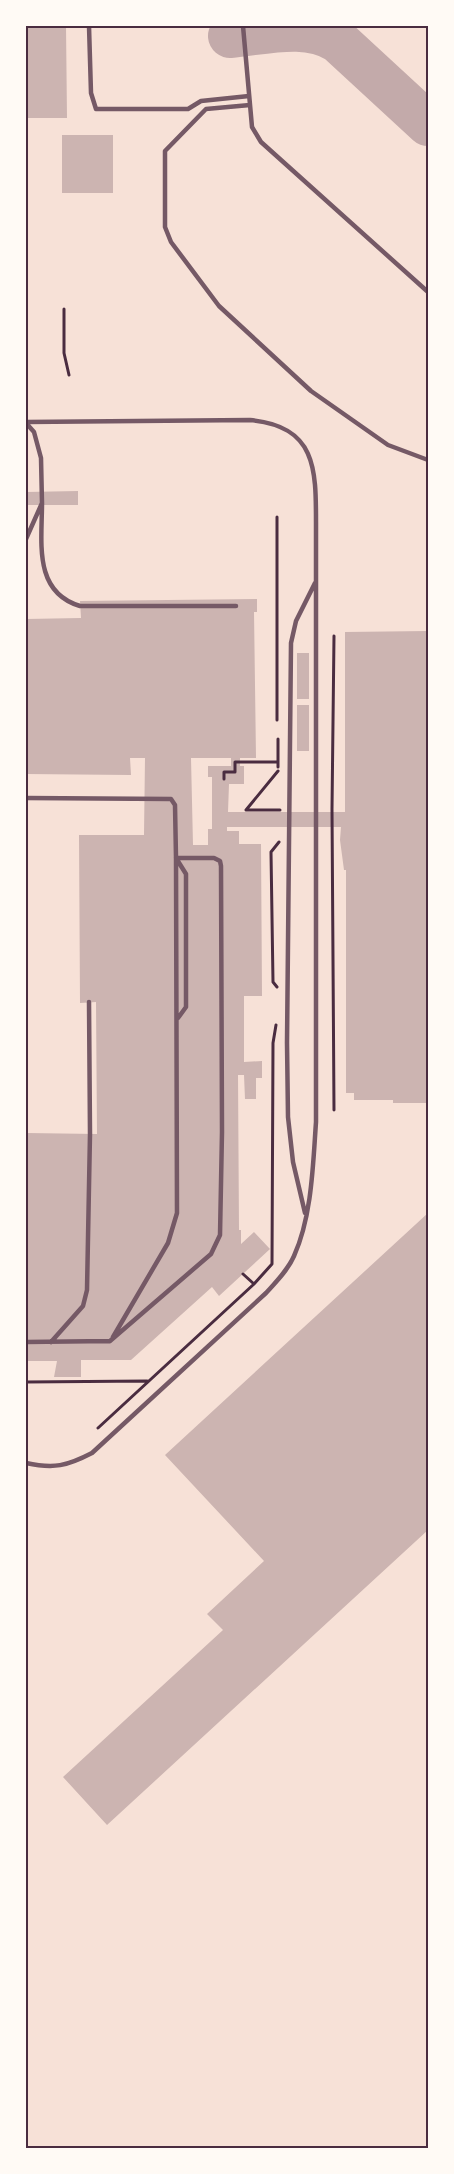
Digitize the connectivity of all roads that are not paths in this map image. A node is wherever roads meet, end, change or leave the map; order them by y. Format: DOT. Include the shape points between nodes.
graph roads {
  1 [pos="89,26"];
  2 [pos="243,26"];
  3 [pos="249,96"];
  4 [pos="250,105"];
  5 [pos="429,292"];
  6 [pos="26,422"];
  7 [pos="429,460"];
  8 [pos="42,503"];
  9 [pos="26,539"];
  10 [pos="316,581"];
  11 [pos="236,606"];
  12 [pos="26,798"];
  13 [pos="176,858"];
  14 [pos="89,1002"];
  15 [pos="177,1019"];
  16 [pos="305,1215"];
  17 [pos="110,1341"];
  18 [pos="26,1342"];
  19 [pos="51,1342"];
  20 [pos="26,1462"];
  1 -- 3 [label="lane" via="91,93 96,109 188,109 201,101"];
  2 -- 3 [label="lane"];
  3 -- 4 [label="lane"];
  4 -- 5 [label="lane" via="252,127 261,142"];
  4 -- 7 [label="lane" via="206,109 165,151 165,227 171,242 219,306 311,391 388,445"];
  6 -- 8 [label="lane" via="34,432 41,458"];
  6 -- 10 [label="lane" via="250,420 271,422 288,430 308,453 315,470"];
  8 -- 9 [label="lane"];
  8 -- 11 [label="lane" via="42,560 46,575 54,590 71,603"];
  10 -- 16 [label="lane" via="316,1122"];
  10 -- 16 [label="lane" via="296,621 291,643 288,1118"];
  12 -- 13 [label="lane" via="171,799 175,805"];
  13 -- 15 [label="lane"];
  13 -- 15 [label="lane" via="186,874 186,1007"];
  13 -- 17 [label="lane" via="214,858 221,867 220,1235 211,1254"];
  14 -- 19 [label="lane" via="87,1290 83,1306"];
  15 -- 17 [label="lane" via="177,1213 168,1243"];
  16 -- 20 [label="lane" via="302,1234 286,1271 92,1453 56,1467"];
  17 -- 19 [label="lane"];
  18 -- 19 [label="lane"];
}
